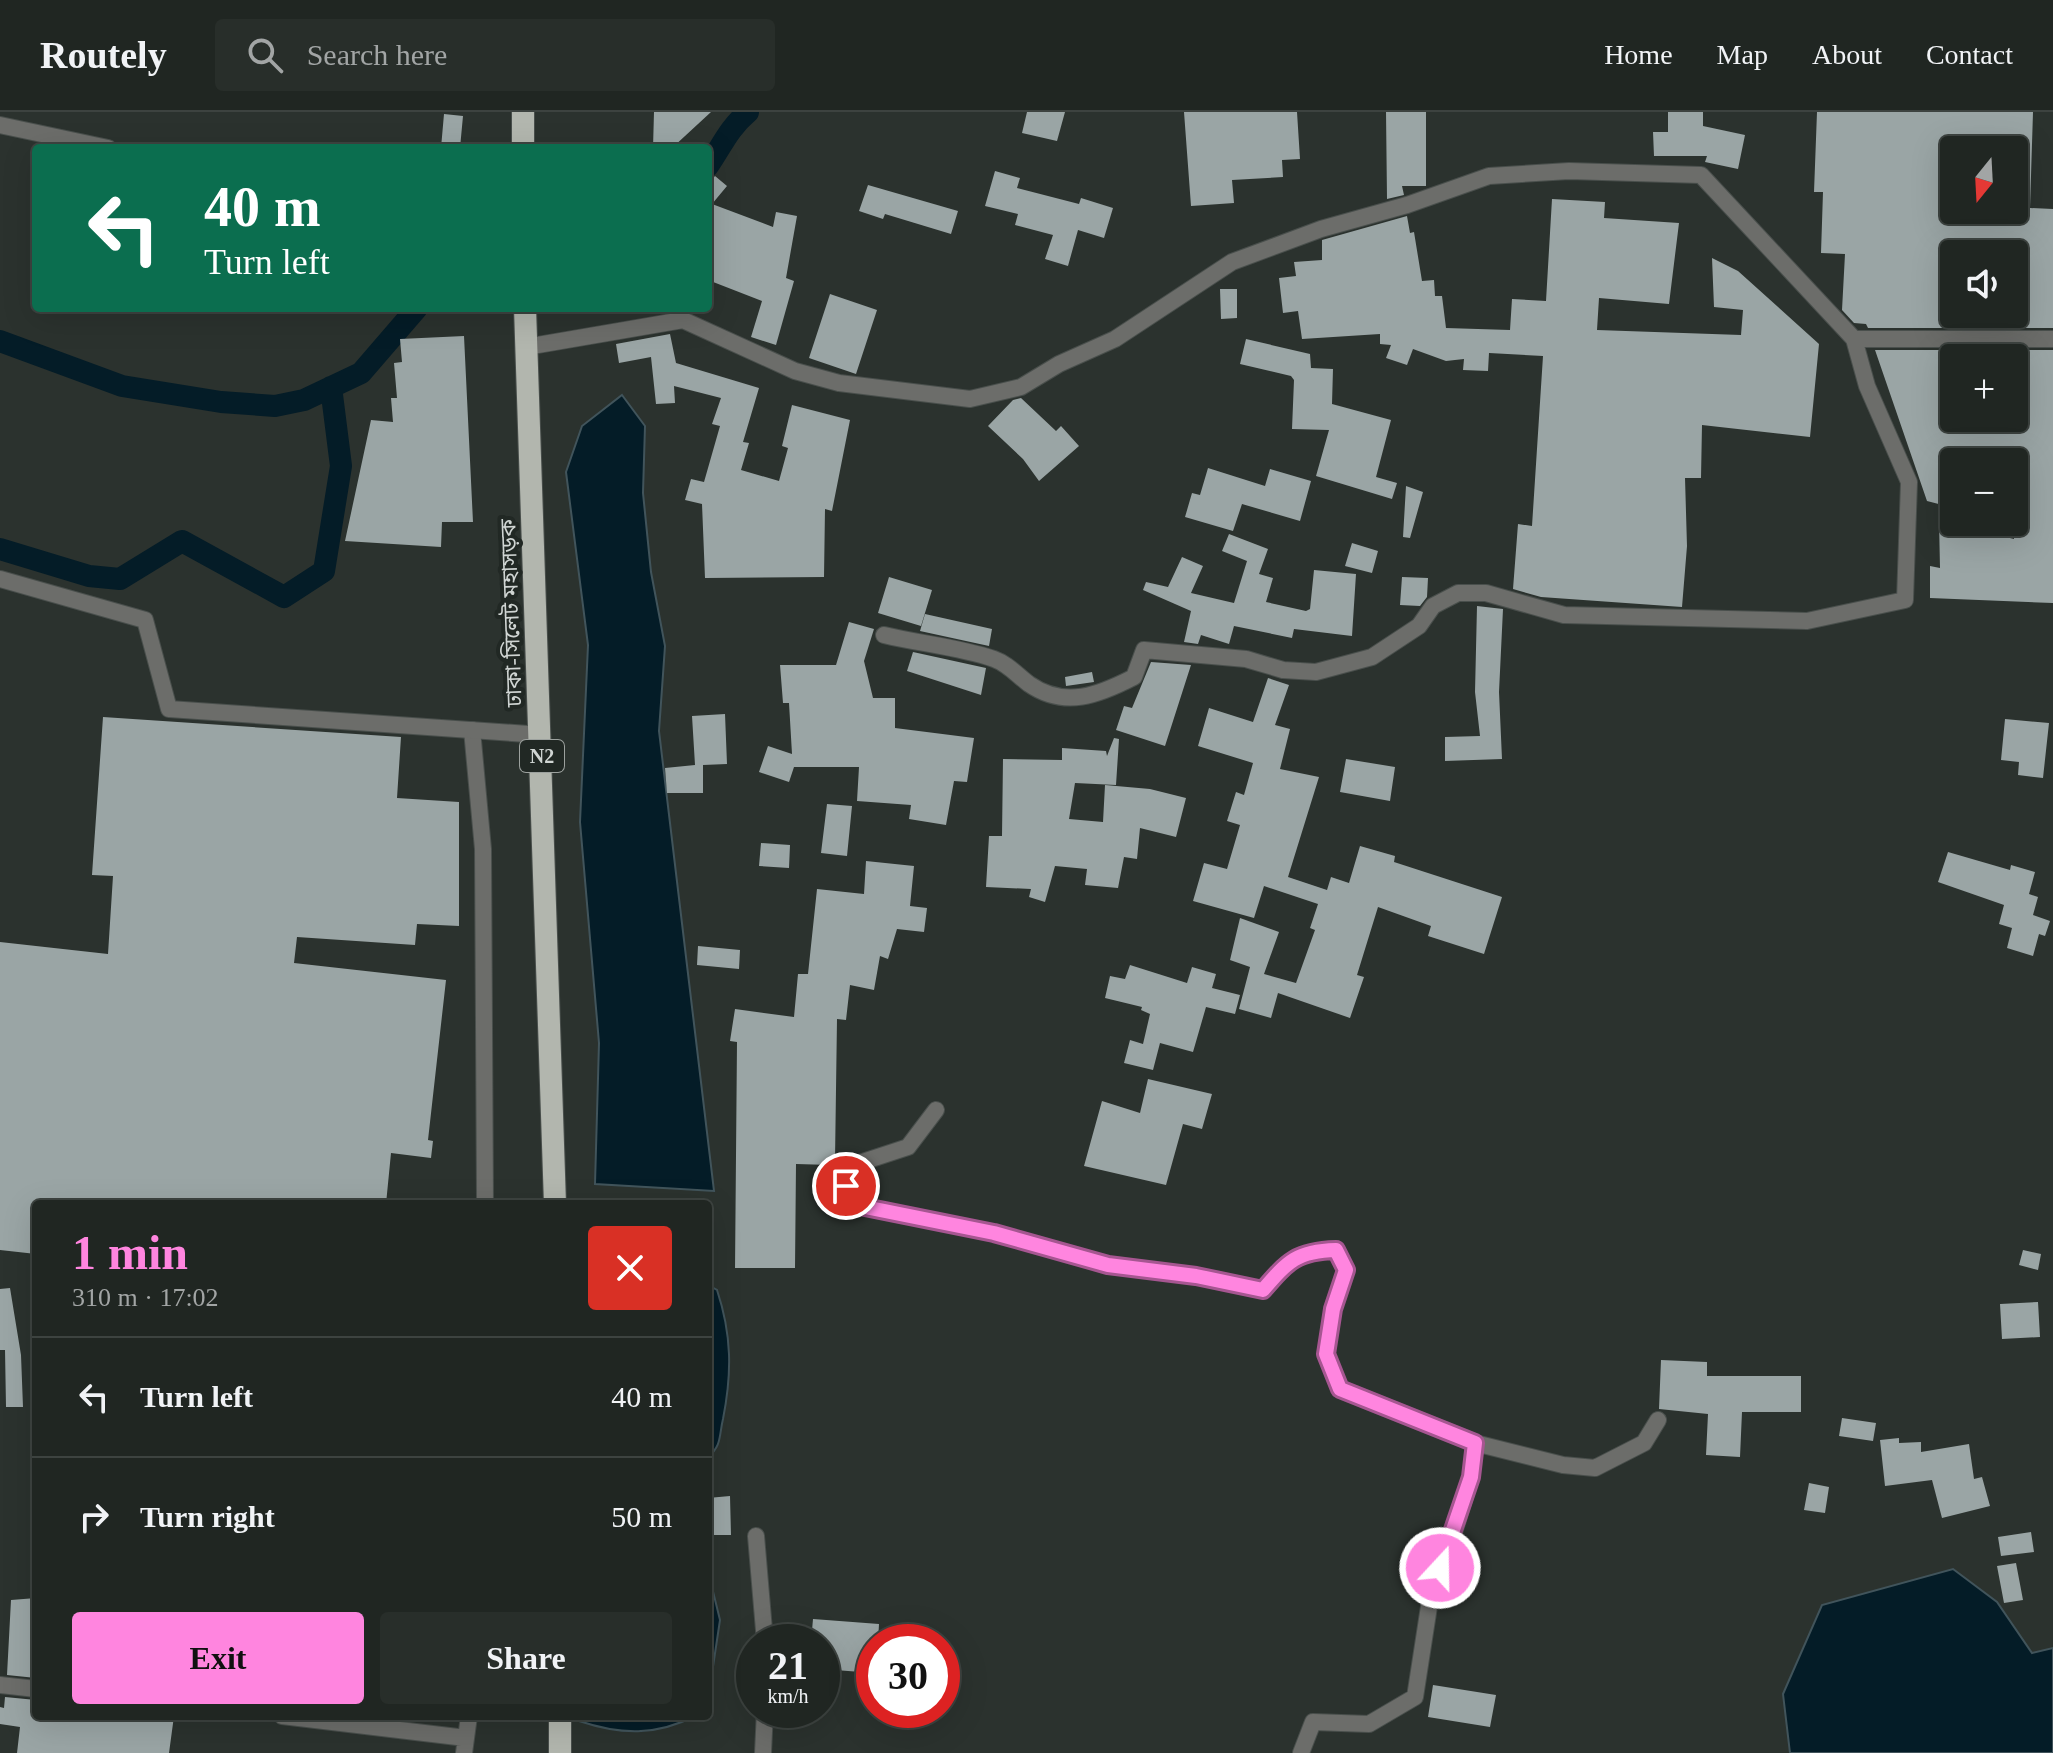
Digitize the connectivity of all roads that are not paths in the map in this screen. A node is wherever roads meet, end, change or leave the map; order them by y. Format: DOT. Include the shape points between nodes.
graph roads {
  1 [pos="523,112"];
  2 [pos="0,125"];
  3 [pos="89,144"];
  4 [pos="523,144"];
  5 [pos="525,312"];
  6 [pos="1854,339"];
  7 [pos="2053,339"];
  8 [pos="526,347"];
  9 [pos="0,579"];
  10 [pos="884,635"];
  11 [pos="472,730"];
  12 [pos="542,735"];
  13 [pos="936,1110"];
  14 [pos="485,1200"];
  15 [pos="555,1200"];
  16 [pos="1658,1420"];
  17 [pos="1475,1443"];
  18 [pos="756,1536"];
  19 [pos="763,1624"];
  20 [pos="0,1685"];
  21 [pos="32,1689"];
  22 [pos="307,1720"];
  23 [pos="468,1720"];
  24 [pos="560,1720"];
  25 [pos="764,1728"];
  26 [pos="465,1745"];
  27 [pos="560,1753"];
  28 [pos="763,1753"];
  29 [pos="1301,1753"];
  1 -- 4 [label="highway"];
  2 -- 3 [label="street"];
  5 -- 8 [label="highway, ঢাকা-সিলেট মহাসড়ক / N2"];
  6 -- 7 [label="street"];
  6 -- 8 [label="street" via="1701,175 1569,171 1489,176 1232,262 1115,339 1021,387 970,399 839,383 795,371 683,320"];
  6 -- 10 [label="street" via="1867,386 1909,482 1905,600 1807,621 1564,615 1486,593 1458,593 1433,606 1419,626 1372,657 1316,672 1283,670 1246,659 1144,650 1134,677 1084,698 1052,697 1003,662 971,651"];
  8 -- 12 [label="highway, ঢাকা-সিলেট মহাসড়ক / N2"];
  9 -- 11 [label="street" via="145,620 169,709"];
  11 -- 12 [label="street"];
  11 -- 14 [label="street" via="483,849"];
  12 -- 15 [label="highway, ঢাকা-সিলেট মহাসড়ক / N2"];
  13 -- 17 [label="street" via="908,1147 841,1169 850,1204 994,1233 1108,1265 1263,1290 1284,1265 1306,1251 1336,1250 1346,1270 1326,1354 1340,1389"];
  16 -- 17 [label="street" via="1644,1443 1595,1468"];
  17 -- 29 [label="street" via="1471,1477 1432,1587 1415,1697 1369,1724 1313,1722"];
  18 -- 19 [label="street"];
  20 -- 21 [label="street"];
  22 -- 26 [label="street"];
  23 -- 26 [label="street"];
  24 -- 27 [label="highway"];
  25 -- 28 [label="street"];
}
